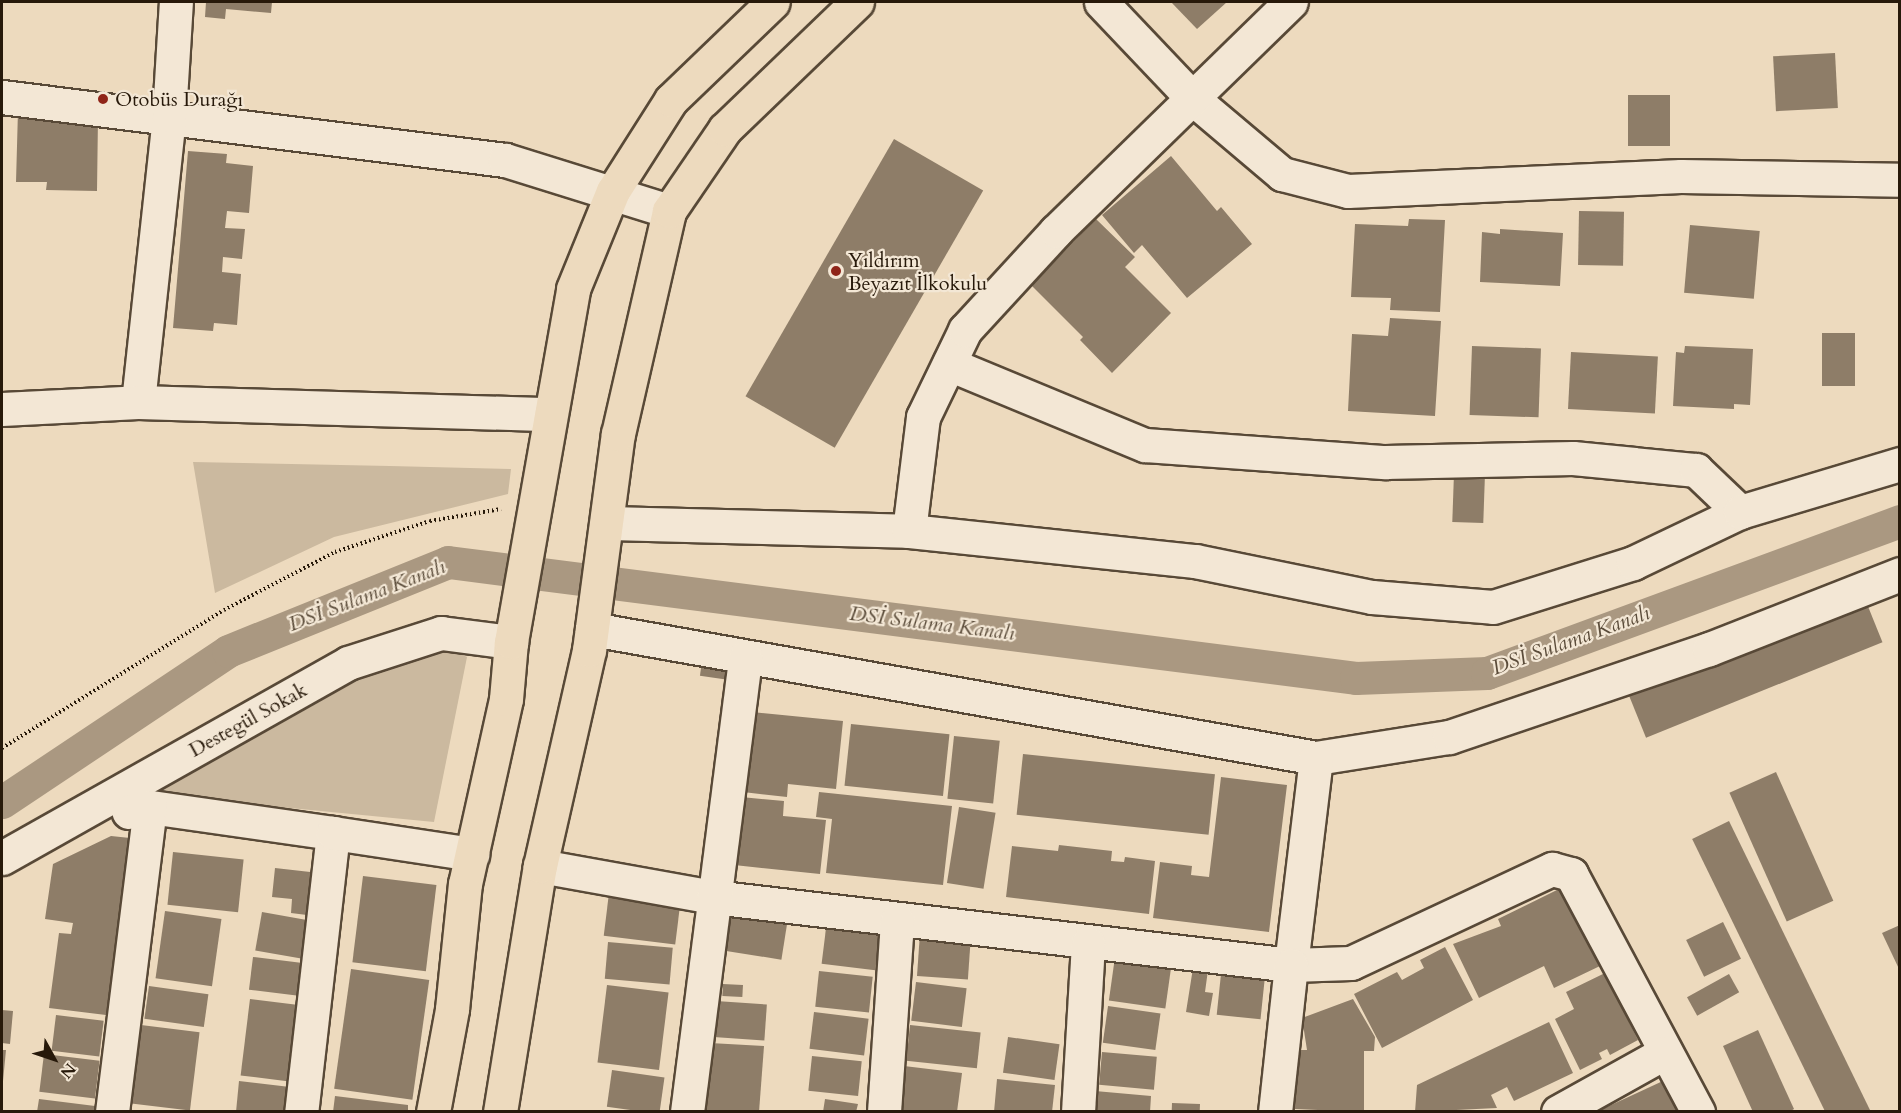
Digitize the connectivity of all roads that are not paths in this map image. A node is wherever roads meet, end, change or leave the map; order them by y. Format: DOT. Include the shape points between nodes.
graph roads {
  1 [pos="176,2"];
  2 [pos="773,2"];
  3 [pos="857,2"];
  4 [pos="1101,2"];
  5 [pos="1291,2"];
  6 [pos="2,97"];
  7 [pos="1191,98"];
  8 [pos="169,115"];
  9 [pos="1899,180"];
  10 [pos="613,191"];
  11 [pos="669,211"];
  12 [pos="949,364"];
  13 [pos="138,402"];
  14 [pos="2,409"];
  15 [pos="550,414"];
  16 [pos="1899,464"];
  17 [pos="1740,512"];
  18 [pos="909,531"];
  19 [pos="605,538"];
  20 [pos="1899,574"];
  21 [pos="593,624"];
  22 [pos="511,642"];
  23 [pos="745,658"];
  24 [pos="1316,758"];
  25 [pos="150,807"];
  26 [pos="59,825"];
  27 [pos="333,833"];
  28 [pos="472,854"];
  29 [pos="2,858"];
  30 [pos="540,866"];
  31 [pos="713,897"];
  32 [pos="897,920"];
  33 [pos="1088,944"];
  34 [pos="1291,965"];
  35 [pos="1664,1053"];
  36 [pos="1281,1111"];
  37 [pos="111,1112"];
  38 [pos="301,1112"];
  39 [pos="433,1112"];
  40 [pos="500,1112"];
  41 [pos="687,1112"];
  42 [pos="884,1112"];
  43 [pos="1078,1112"];
  44 [pos="1558,1112"];
  45 [pos="1698,1112"];
  1 -- 8 [label="street"];
  2 -- 10 [label="main road" via="671,100"];
  3 -- 11 [label="main road" via="725,129"];
  4 -- 7 [label="street"];
  5 -- 7 [label="street"];
  6 -- 8 [label="street"];
  7 -- 9 [label="street" via="1282,174 1348,191 1681,176"];
  7 -- 12 [label="street" via="1056,231 965,330"];
  8 -- 10 [label="street" via="505,160"];
  8 -- 13 [label="street"];
  10 -- 11 [label="street"];
  10 -- 15 [label="main road" via="573,289"];
  11 -- 19 [label="main road" via="618,434"];
  12 -- 17 [label="street" via="1145,444 1385,462 1573,458 1696,470"];
  12 -- 18 [label="street" via="923,417"];
  13 -- 14 [label="street"];
  13 -- 15 [label="street"];
  15 -- 22 [label="main road"];
  16 -- 17 [label="street"];
  17 -- 18 [label="street" via="1634,563 1493,607 1372,597 1195,561"];
  18 -- 19 [label="street"];
  19 -- 21 [label="main road"];
  20 -- 24 [label="street" via="1709,649 1449,737"];
  21 -- 23 [label="street"];
  21 -- 30 [label="main road"];
  22 -- 26 [label="street, Destegül Sokak" via="441,633 348,663"];
  22 -- 28 [label="main road" via="506,699"];
  23 -- 24 [label="street"];
  23 -- 31 [label="street"];
  24 -- 34 [label="street"];
  25 -- 26 [label="street"];
  25 -- 27 [label="street"];
  25 -- 37 [label="street"];
  26 -- 29 [label="street, Destegül Sokak"];
  27 -- 28 [label="street"];
  27 -- 38 [label="street"];
  28 -- 39 [label="main road" via="452,1009"];
  30 -- 31 [label="street"];
  30 -- 40 [label="main road"];
  31 -- 32 [label="street"];
  31 -- 41 [label="street"];
  32 -- 33 [label="street"];
  32 -- 42 [label="street"];
  33 -- 34 [label="street"];
  33 -- 43 [label="street"];
  34 -- 35 [label="street" via="1351,963 1552,869 1571,874"];
  34 -- 36 [label="street"];
  35 -- 44 [label="street"];
  35 -- 45 [label="street"];
}
